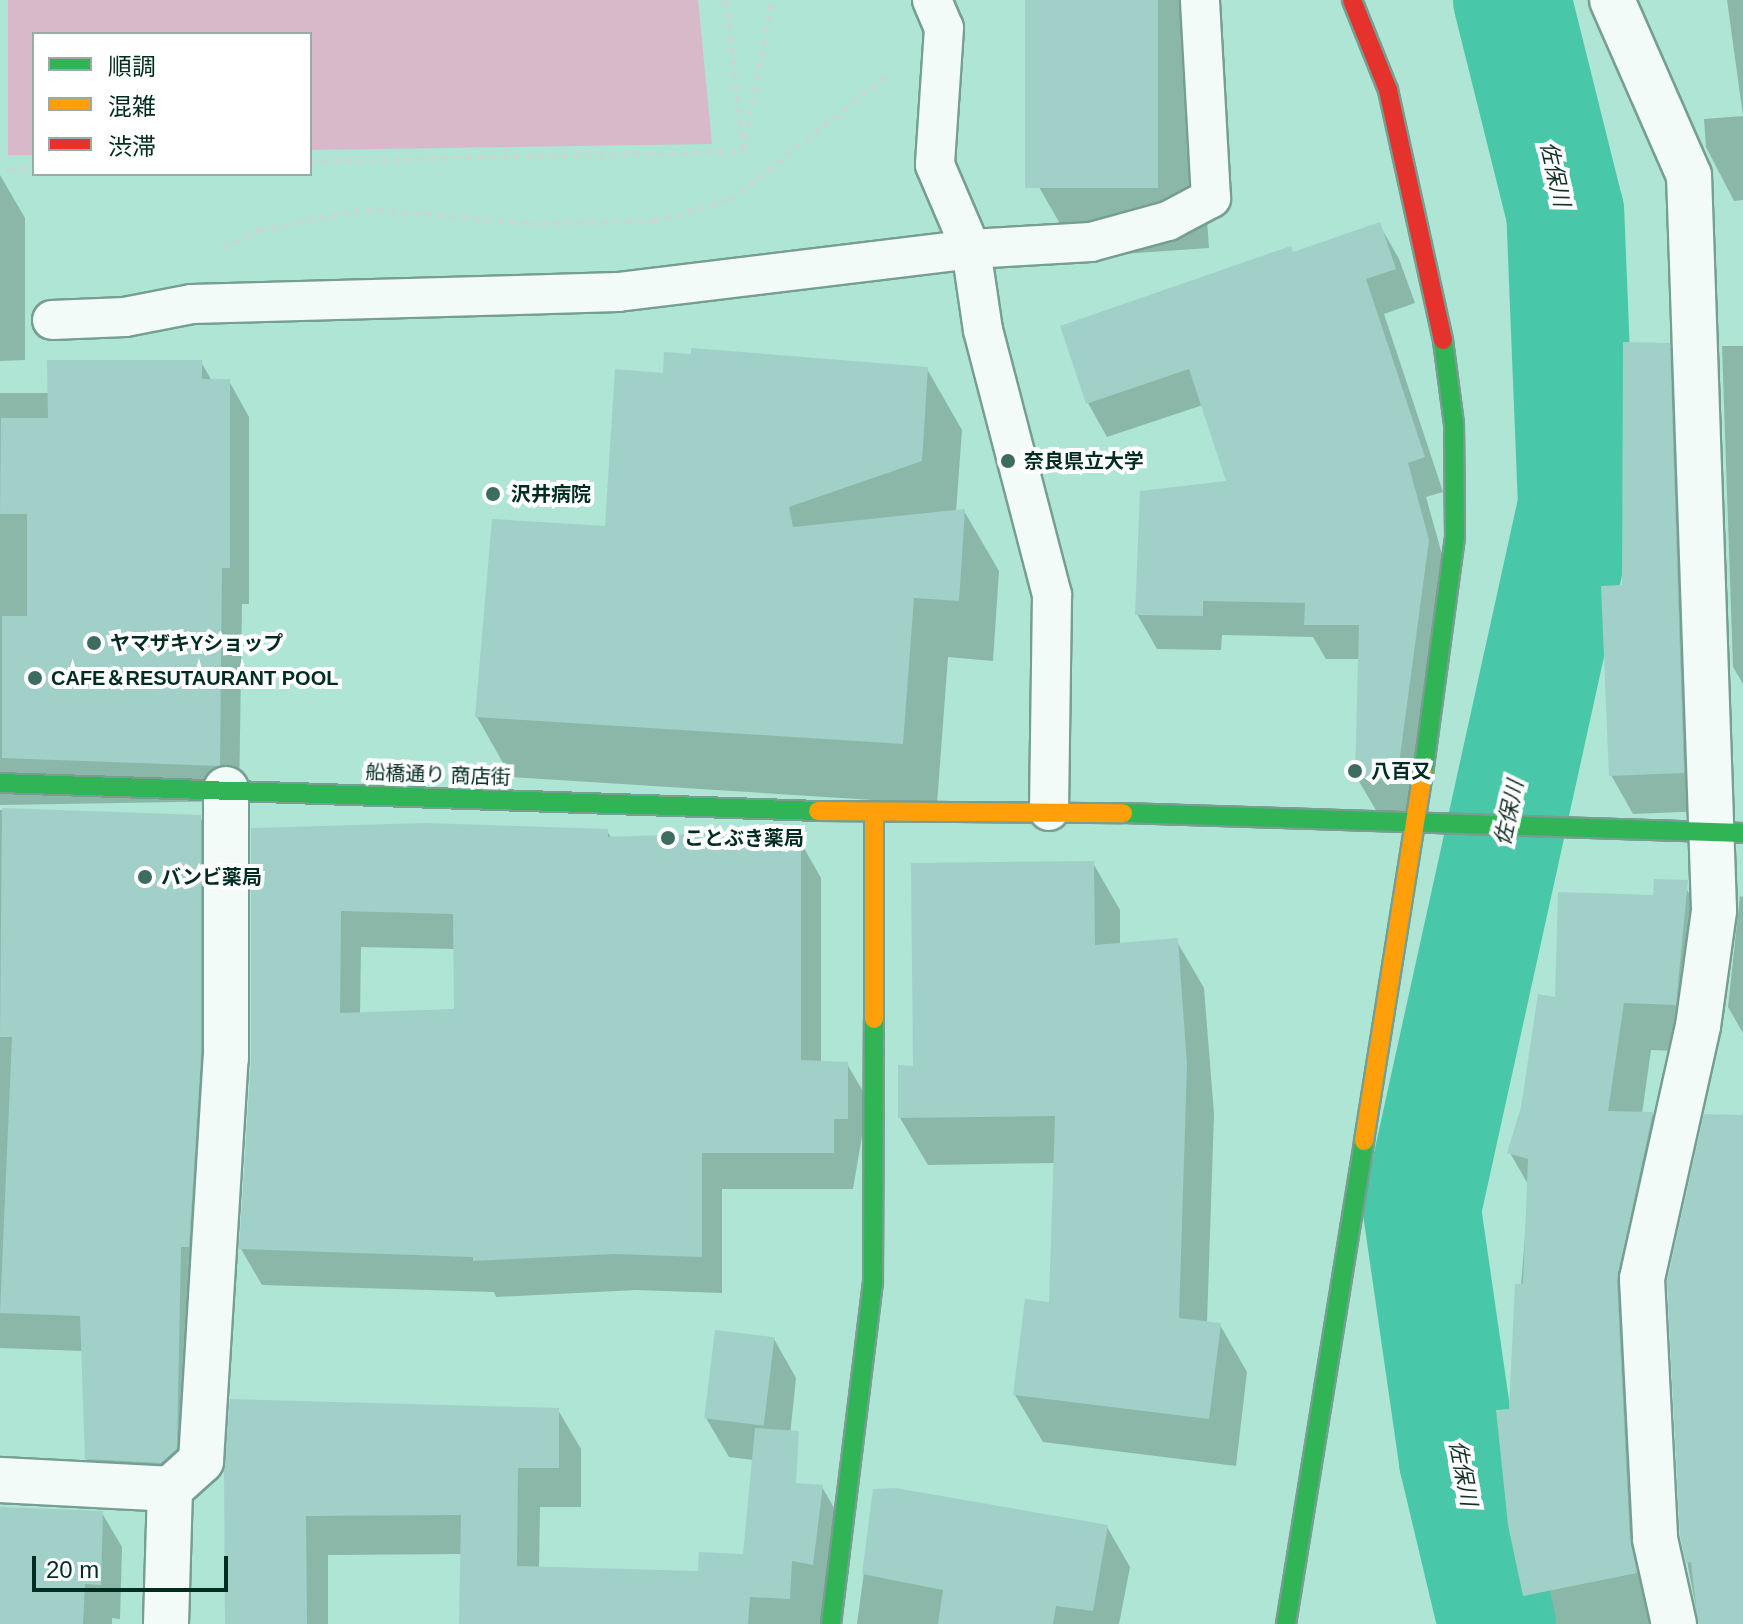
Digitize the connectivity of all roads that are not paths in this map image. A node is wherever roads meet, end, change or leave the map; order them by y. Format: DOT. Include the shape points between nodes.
graph roads {
  1 [pos="1200,0"];
  2 [pos="1352,0"];
  3 [pos="1612,0"];
  4 [pos="938,14"];
  5 [pos="971,249"];
  6 [pos="52,320"];
  7 [pos="0,783"];
  8 [pos="226,789"];
  9 [pos="1049,811"];
  10 [pos="874,813"];
  11 [pos="1416,824"];
  12 [pos="1728,833"];
  13 [pos="0,1480"];
  14 [pos="170,1489"];
  15 [pos="166,1624"];
  16 [pos="831,1624"];
  17 [pos="1286,1624"];
  18 [pos="1674,1624"];
  1 -- 5 [label="lane" via="1211,198 1168,221 1091,242"];
  2 -- 11 [label="street" via="1388,90 1443,339 1454,424 1455,536"];
  3 -- 12 [label="street" via="1689,175"];
  4 -- 5 [label="lane" via="935,165"];
  5 -- 6 [label="lane" via="618,292 192,304 125,317"];
  5 -- 9 [label="lane" via="983,330 1052,595"];
  7 -- 8 [label="street, 船橋通り 商店街"];
  8 -- 10 [label="street, 船橋通り 商店街"];
  8 -- 14 [label="street" via="226,1058 201,1461"];
  9 -- 10 [label="street, 船橋通り 商店街"];
  9 -- 11 [label="street, 船橋通り 商店街"];
  10 -- 16 [label="street" via="873,1283"];
  11 -- 12 [label="street, 船橋通り 商店街"];
  11 -- 17 [label="street"];
  12 -- 18 [label="street" via="1698,1026 1642,1279 1655,1539"];
  13 -- 14 [label="street"];
  14 -- 15 [label="street"];
}
